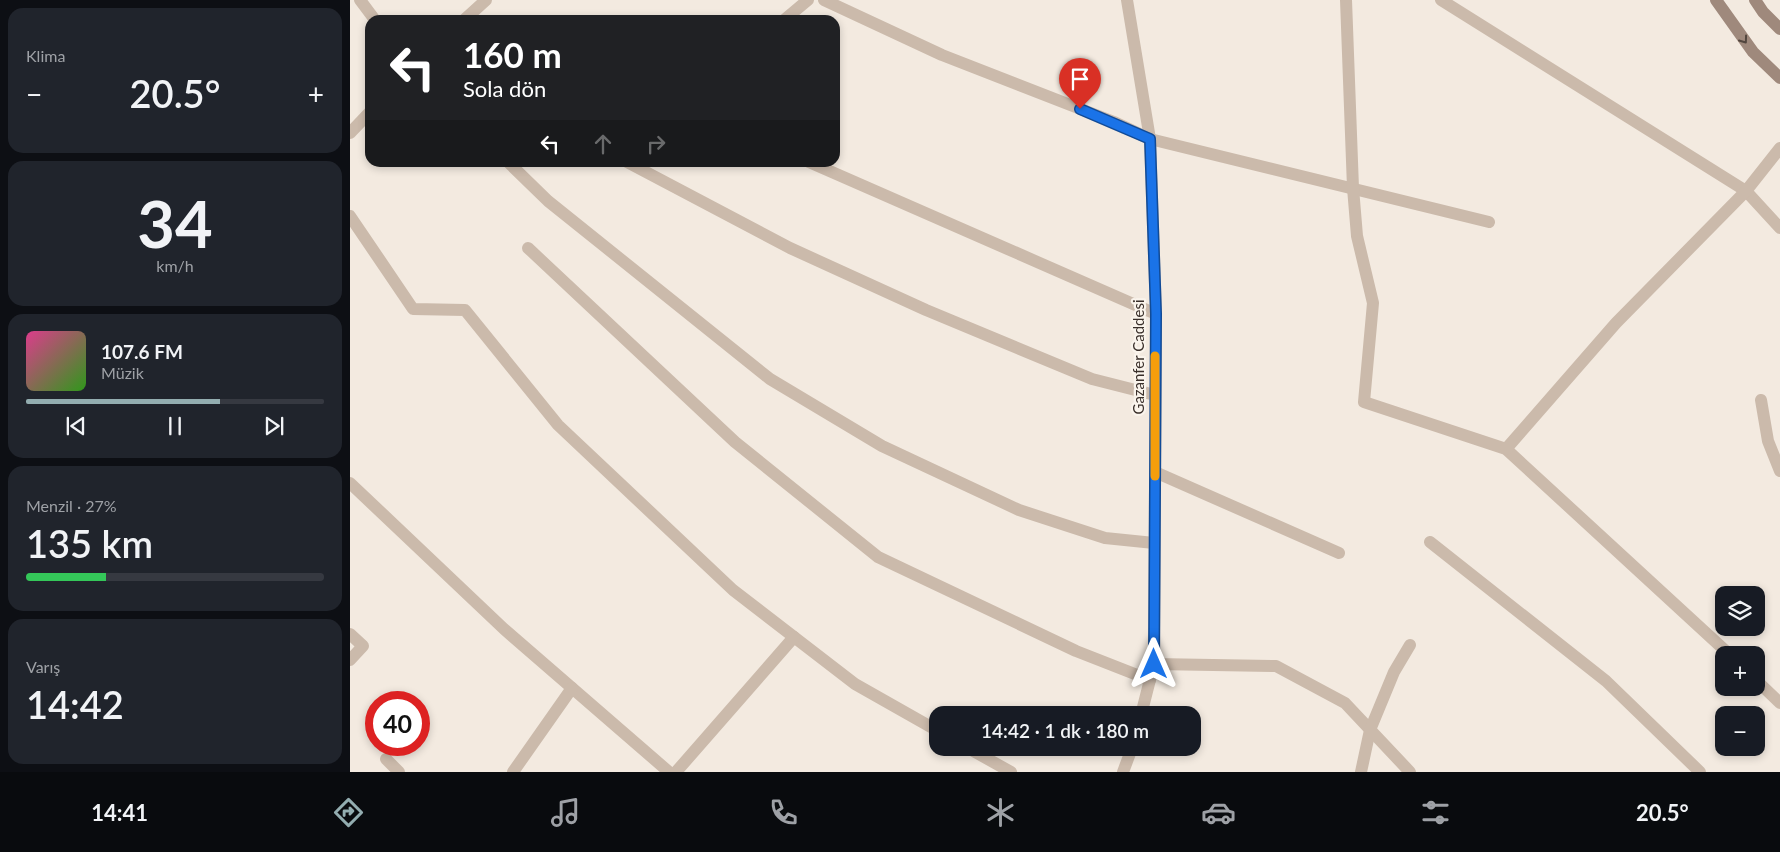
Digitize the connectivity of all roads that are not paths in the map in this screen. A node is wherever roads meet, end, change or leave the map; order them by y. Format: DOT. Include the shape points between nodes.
graph roads {
  1 [pos="360,0"];
  2 [pos="486,0"];
  3 [pos="808,0"];
  4 [pos="824,0"];
  5 [pos="1127,0"];
  6 [pos="1346,0"];
  7 [pos="1441,0"];
  8 [pos="1716,0"];
  9 [pos="1755,0"];
  10 [pos="371,15"];
  11 [pos="470,15"];
  12 [pos="790,15"];
  13 [pos="1780,29"];
  14 [pos="1780,78"];
  15 [pos="365,117"];
  16 [pos="350,133"];
  17 [pos="1150,139"];
  18 [pos="1780,148"];
  19 [pos="513,167"];
  20 [pos="637,167"];
  21 [pos="820,167"];
  22 [pos="1353,188"];
  23 [pos="1746,191"];
  24 [pos="350,216"];
  25 [pos="1489,222"];
  26 [pos="1780,228"];
  27 [pos="528,248"];
  28 [pos="1156,314"];
  29 [pos="1155,395"];
  30 [pos="1761,400"];
  31 [pos="1506,449"];
  32 [pos="1780,471"];
  33 [pos="1155,472"];
  34 [pos="350,483"];
  35 [pos="1430,542"];
  36 [pos="1154,543"];
  37 [pos="1339,553"];
  38 [pos="350,634"];
  39 [pos="794,637"];
  40 [pos="1410,645"];
  41 [pos="1720,646"];
  42 [pos="350,660"];
  43 [pos="1154,664"];
  44 [pos="1150,680"];
  45 [pos="572,688"];
  46 [pos="1765,689"];
  47 [pos="1780,703"];
  48 [pos="1143,706"];
  49 [pos="929,725"];
  50 [pos="1370,730"];
  51 [pos="982,756"];
  52 [pos="1129,756"];
  53 [pos="386,760"];
  54 [pos="399,772"];
  55 [pos="513,772"];
  56 [pos="668,772"];
  57 [pos="676,772"];
  58 [pos="1011,772"];
  59 [pos="1123,772"];
  60 [pos="1361,772"];
  61 [pos="1410,772"];
  62 [pos="1700,772"];
  1 -- 10 [label="street"];
  2 -- 11 [label="street"];
  3 -- 12 [label="street"];
  4 -- 17 [label="street" via="942,55"];
  5 -- 17 [label="street, Gazanfer Caddesi"];
  6 -- 22 [label="street"];
  7 -- 23 [label="street"];
  8 -- 14 [label="main road, one-way" via="1753,52"];
  9 -- 13 [label="main road"];
  15 -- 16 [label="street"];
  17 -- 22 [label="street"];
  17 -- 28 [label="street, Gazanfer Caddesi"];
  18 -- 23 [label="street"];
  19 -- 36 [label="street" via="548,201 770,379 882,446 1019,510 1106,538"];
  20 -- 29 [label="street" via="790,248 926,310 1092,379"];
  21 -- 28 [label="street"];
  22 -- 25 [label="street"];
  22 -- 31 [label="street" via="1357,236 1373,303 1364,402"];
  23 -- 26 [label="street"];
  23 -- 31 [label="street" via="1616,323"];
  24 -- 39 [label="street" via="413,309 465,310 558,425 733,590"];
  27 -- 44 [label="street" via="735,442 878,557 1076,650"];
  28 -- 29 [label="street, Gazanfer Caddesi"];
  29 -- 33 [label="street, Gazanfer Caddesi"];
  30 -- 32 [label="street" via="1768,441"];
  31 -- 41 [label="street"];
  33 -- 36 [label="street, Gazanfer Caddesi"];
  33 -- 37 [label="street"];
  34 -- 45 [label="street" via="504,630"];
  35 -- 62 [label="street" via="1606,681"];
  36 -- 43 [label="street, Gazanfer Caddesi"];
  38 -- 42 [label="street" via="362,646"];
  39 -- 49 [label="street" via="855,684"];
  39 -- 57 [label="street"];
  40 -- 50 [label="street" via="1394,672"];
  43 -- 44 [label="street, Gazanfer Caddesi"];
  43 -- 50 [label="street" via="1276,666 1345,704"];
  44 -- 48 [label="street, Gazanfer Caddesi"];
  45 -- 55 [label="street"];
  45 -- 56 [label="street"];
  46 -- 47 [label="street"];
  50 -- 60 [label="street"];
  50 -- 61 [label="street"];
  51 -- 58 [label="street"];
  52 -- 59 [label="street"];
  53 -- 54 [label="street"];
}
